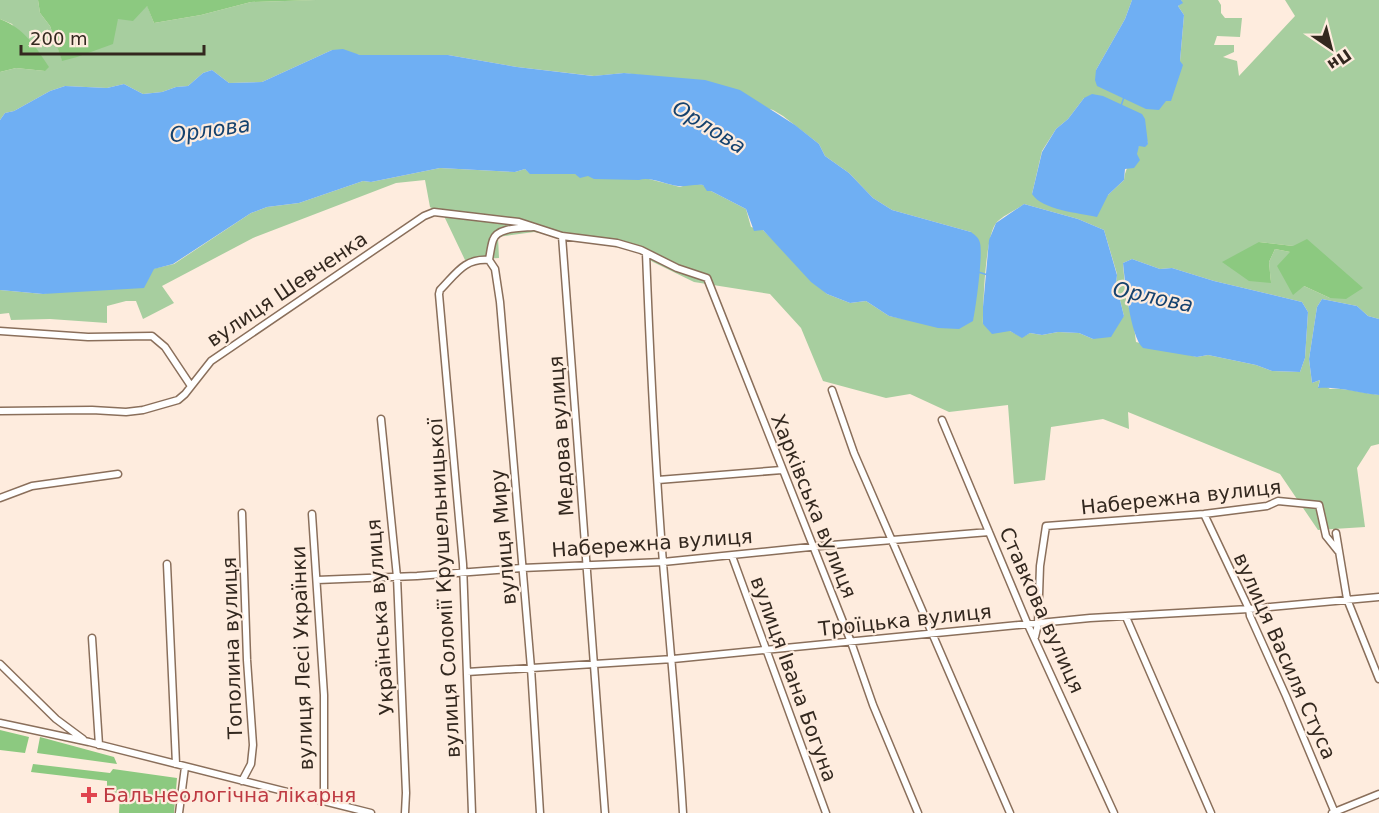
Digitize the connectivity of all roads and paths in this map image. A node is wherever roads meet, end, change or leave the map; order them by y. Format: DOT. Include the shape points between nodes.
graph roads {
  1 [pos="537,226"];
  2 [pos="562,236"];
  3 [pos="646,253"];
  4 [pos="489,260"];
  5 [pos="0,331"];
  6 [pos="191,386"];
  7 [pos="832,390"];
  8 [pos="0,411"];
  9 [pos="381,419"];
  10 [pos="942,420"];
  11 [pos="782,470"];
  12 [pos="118,474"];
  13 [pos="658,480"];
  14 [pos="0,498"];
  15 [pos="242,513"];
  16 [pos="312,514"];
  17 [pos="1204,514"];
  18 [pos="989,532"];
  19 [pos="1336,533"];
  20 [pos="892,540"];
  21 [pos="812,546"];
  22 [pos="1338,551"];
  23 [pos="732,556"];
  24 [pos="663,562"];
  25 [pos="167,564"];
  26 [pos="587,566"];
  27 [pos="522,568"];
  28 [pos="464,574"];
  29 [pos="397,577"];
  30 [pos="317,580"];
  31 [pos="1379,597"];
  32 [pos="1347,599"];
  33 [pos="1249,609"];
  34 [pos="1126,617"];
  35 [pos="1038,624"];
  36 [pos="1028,625"];
  37 [pos="933,635"];
  38 [pos="1035,637"];
  39 [pos="92,638"];
  40 [pos="850,642"];
  41 [pos="767,650"];
  42 [pos="673,659"];
  43 [pos="0,664"];
  44 [pos="593,664"];
  45 [pos="531,668"];
  46 [pos="467,672"];
  47 [pos="1379,679"];
  48 [pos="0,723"];
  49 [pos="89,742"];
  50 [pos="99,745"];
  51 [pos="176,764"];
  52 [pos="185,767"];
  53 [pos="242,781"];
  54 [pos="1379,794"];
  55 [pos="324,801"];
  56 [pos="179,813"];
  57 [pos="371,813"];
  58 [pos="405,813"];
  59 [pos="472,813"];
  60 [pos="540,813"];
  61 [pos="605,813"];
  62 [pos="683,813"];
  63 [pos="826,813"];
  64 [pos="918,813"];
  65 [pos="1010,813"];
  66 [pos="1114,813"];
  67 [pos="1211,813"];
  68 [pos="1333,813"];
  1 -- 2 [label="street"];
  1 -- 4 [label="street" via="497,234"];
  1 -- 6 [label="street, вулиця Шевченка" via="444,212 424,216 211,361"];
  2 -- 3 [label="street" via="617,243"];
  2 -- 26 [label="street, Медова вулиця"];
  3 -- 11 [label="street, Харківська вулиця" via="707,278"];
  3 -- 13 [label="street"];
  4 -- 27 [label="street, вулиця Миру" via="495,269 500,302"];
  4 -- 28 [label="street, вулиця Соломії Крушельницької" via="466,264 440,290 438,303"];
  5 -- 6 [label="street" via="88,337 152,336 165,347"];
  6 -- 8 [label="street, вулиця Шевченка" via="178,400 126,412"];
  7 -- 20 [label="street"];
  9 -- 29 [label="street, Українська вулиця"];
  10 -- 18 [label="street, Ставкова вулиця"];
  11 -- 13 [label="street"];
  11 -- 21 [label="street, Харківська вулиця"];
  12 -- 14 [label="street" via="32,486"];
  13 -- 24 [label="street"];
  15 -- 53 [label="street, Тополина вулиця" via="253,745 251,764"];
  16 -- 30 [label="street, вулиця Лесі Українки"];
  17 -- 22 [label="street, Набережна вулиця" via="1267,506 1278,501 1319,505 1326,536"];
  17 -- 33 [label="street, вулиця Василя Стуса"];
  17 -- 35 [label="street, Набережна вулиця" via="1046,526"];
  18 -- 20 [label="street, Набережна вулиця"];
  18 -- 36 [label="street, Ставкова вулиця"];
  19 -- 22 [label="street"];
  20 -- 21 [label="street, Набережна вулиця"];
  20 -- 37 [label="street"];
  21 -- 23 [label="street, Набережна вулиця"];
  21 -- 40 [label="street, Харківська вулиця"];
  22 -- 32 [label="street"];
  23 -- 24 [label="street, Набережна вулиця"];
  23 -- 41 [label="street, вулиця Івана Богуна"];
  24 -- 26 [label="street, Набережна вулиця"];
  24 -- 42 [label="street"];
  25 -- 51 [label="street"];
  26 -- 27 [label="street, Набережна вулиця"];
  26 -- 44 [label="street, Медова вулиця"];
  27 -- 28 [label="street, Набережна вулиця"];
  27 -- 45 [label="street, вулиця Миру"];
  28 -- 29 [label="street, Набережна вулиця"];
  28 -- 46 [label="street, вулиця Соломії Крушельницької"];
  29 -- 30 [label="street, Набережна вулиця"];
  29 -- 58 [label="street, Українська вулиця"];
  30 -- 55 [label="street, вулиця Лесі Українки" via="324,695"];
  31 -- 32 [label="street, Троїцька вулиця"];
  32 -- 33 [label="street, Троїцька вулиця"];
  32 -- 47 [label="street"];
  33 -- 34 [label="street, Троїцька вулиця"];
  33 -- 68 [label="street, вулиця Василя Стуса"];
  34 -- 35 [label="street, Троїцька вулиця"];
  34 -- 67 [label="street"];
  35 -- 36 [label="street, Троїцька вулиця"];
  35 -- 38 [label="street"];
  36 -- 37 [label="street, Троїцька вулиця"];
  36 -- 38 [label="street, Ставкова вулиця"];
  37 -- 40 [label="street, Троїцька вулиця"];
  37 -- 65 [label="street"];
  38 -- 66 [label="street, Ставкова вулиця"];
  39 -- 50 [label="street"];
  40 -- 41 [label="street, Троїцька вулиця"];
  40 -- 64 [label="street, Харківська вулиця"];
  41 -- 42 [label="street, Троїцька вулиця"];
  41 -- 63 [label="street, вулиця Івана Богуна"];
  42 -- 44 [label="street, Троїцька вулиця"];
  42 -- 62 [label="street"];
  43 -- 49 [label="street" via="56,719"];
  44 -- 45 [label="street, Троїцька вулиця"];
  44 -- 61 [label="street, Медова вулиця"];
  45 -- 46 [label="street, Троїцька вулиця"];
  45 -- 60 [label="street, вулиця Миру"];
  46 -- 59 [label="street, вулиця Соломії Крушельницької"];
  48 -- 49 [label="street"];
  49 -- 50 [label="street"];
  50 -- 51 [label="street"];
  51 -- 52 [label="street"];
  52 -- 53 [label="street"];
  52 -- 56 [label="street"];
  53 -- 55 [label="street"];
  54 -- 68 [label="street"];
  55 -- 57 [label="street" via="333,807"];
}
